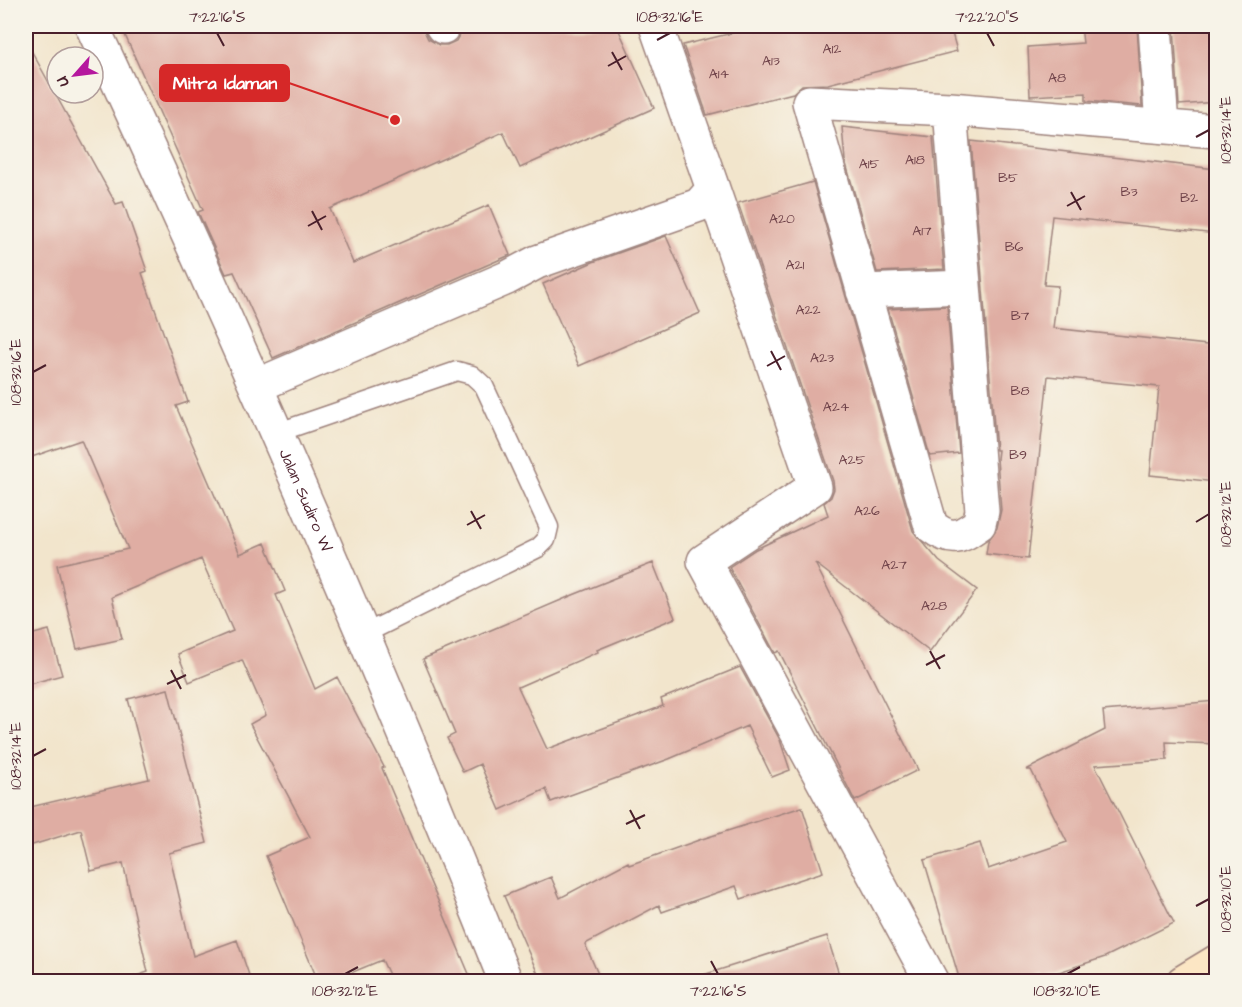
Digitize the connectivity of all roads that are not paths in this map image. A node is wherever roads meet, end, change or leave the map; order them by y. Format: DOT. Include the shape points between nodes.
graph roads {
  1 [pos="92,26"];
  2 [pos="656,26"];
  3 [pos="1155,26"];
  4 [pos="950,109"];
  5 [pos="1162,126"];
  6 [pos="1216,131"];
  7 [pos="713,189"];
  8 [pos="964,287"];
  9 [pos="863,291"];
  10 [pos="256,386"];
  11 [pos="276,433"];
  12 [pos="362,635"];
  13 [pos="1216,962"];
  14 [pos="506,981"];
  15 [pos="932,981"];
  16 [pos="1183,981"];
  1 -- 10 [label="street, Jalan Sudiro W"];
  2 -- 7 [label="street"];
  3 -- 5 [label="street"];
  4 -- 5 [label="street"];
  4 -- 8 [label="street"];
  4 -- 9 [label="street" via="809,102"];
  5 -- 6 [label="street"];
  7 -- 10 [label="street" via="699,205 537,262 507,279"];
  7 -- 15 [label="street" via="815,488 704,561"];
  8 -- 9 [label="street"];
  8 -- 9 [label="street" via="982,511 979,524 955,537 944,536 931,526"];
  10 -- 11 [label="street, Jalan Sudiro W"];
  11 -- 12 [label="street, Jalan Sudiro W"];
  11 -- 12 [label="lane" via="457,371 472,375 484,386 549,527 546,540 538,548"];
  12 -- 14 [label="street, Jalan Sudiro W"];
  13 -- 16 [label="main road"];
}
